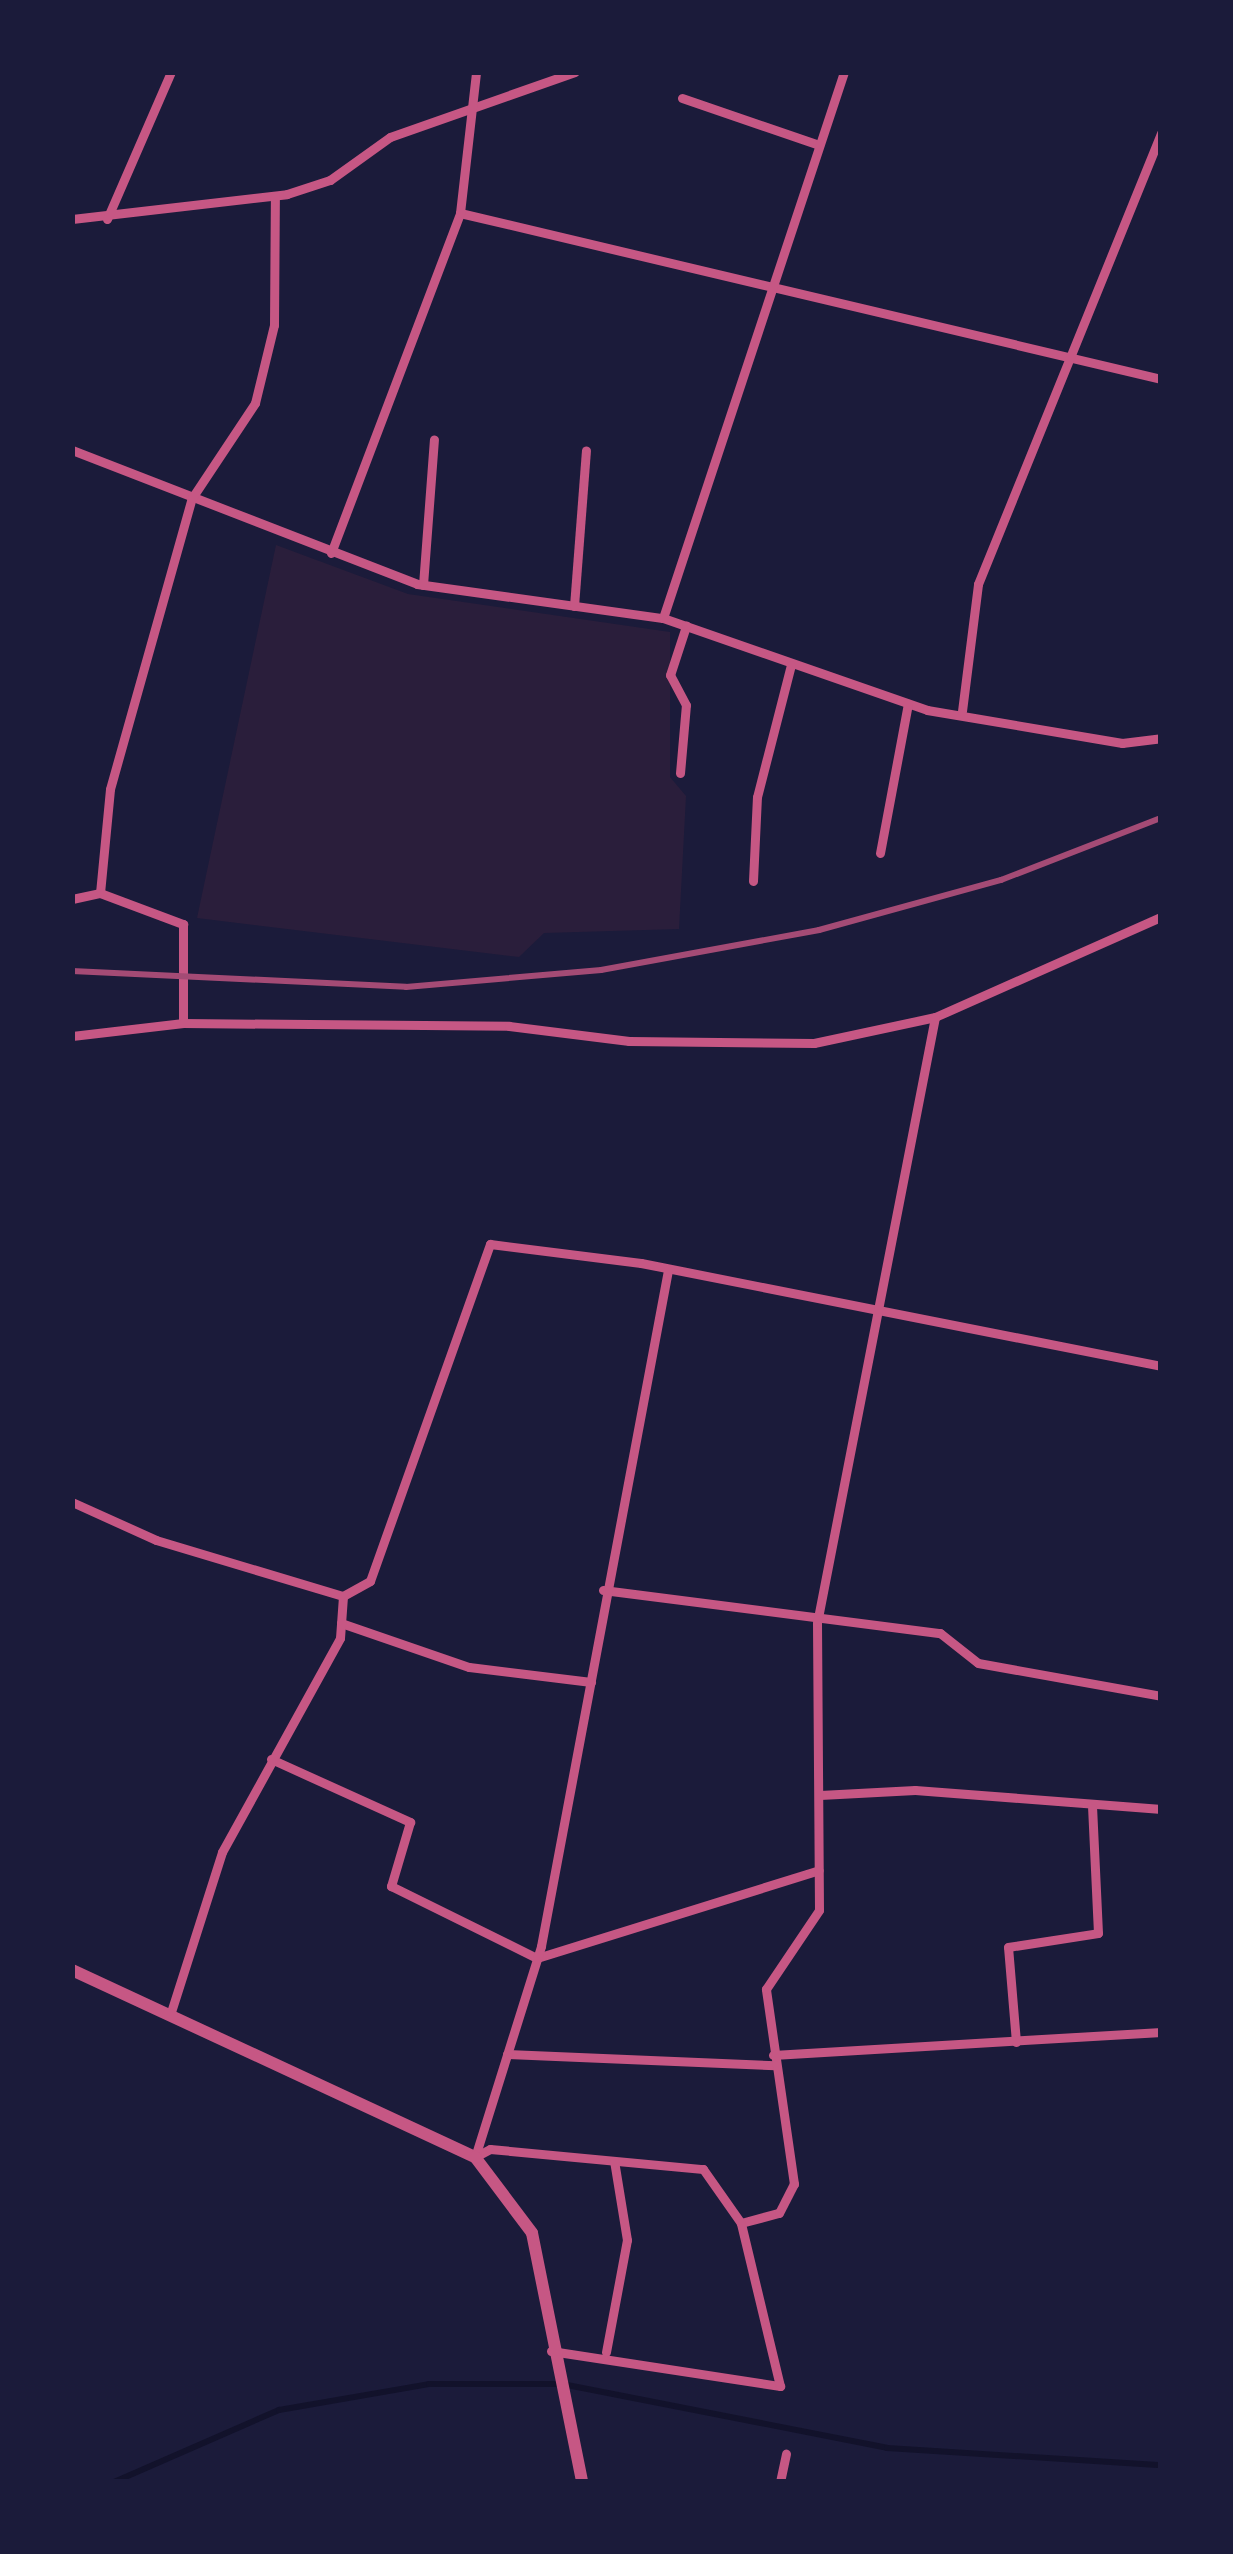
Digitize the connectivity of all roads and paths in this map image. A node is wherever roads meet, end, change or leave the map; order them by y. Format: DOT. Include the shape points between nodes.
graph roads {
  1 [pos="171,72"];
  2 [pos="476,72"];
  3 [pos="574,72"];
  4 [pos="844,72"];
  5 [pos="682,98"];
  6 [pos="463,115"];
  7 [pos="1161,133"];
  8 [pos="819,145"];
  9 [pos="275,196"];
  10 [pos="460,213"];
  11 [pos="72,219"];
  12 [pos="107,219"];
  13 [pos="772,284"];
  14 [pos="1067,348"];
  15 [pos="1161,379"];
  16 [pos="434,439"];
  17 [pos="72,450"];
  18 [pos="586,450"];
  19 [pos="192,498"];
  20 [pos="332,553"];
  21 [pos="423,585"];
  22 [pos="574,606"];
  23 [pos="663,618"];
  24 [pos="686,626"];
  25 [pos="790,665"];
  26 [pos="908,704"];
  27 [pos="962,711"];
  28 [pos="1161,738"];
  29 [pos="680,773"];
  30 [pos="880,853"];
  31 [pos="753,880"];
  32 [pos="100,893"];
  33 [pos="72,899"];
  34 [pos="1161,917"];
  35 [pos="934,1017"];
  36 [pos="183,1023"];
  37 [pos="72,1036"];
  38 [pos="668,1270"];
  39 [pos="874,1308"];
  40 [pos="1161,1366"];
  41 [pos="72,1502"];
  42 [pos="603,1590"];
  43 [pos="343,1596"];
  44 [pos="341,1623"];
  45 [pos="818,1623"];
  46 [pos="591,1682"];
  47 [pos="1161,1696"];
  48 [pos="271,1760"];
  49 [pos="820,1795"];
  50 [pos="1092,1808"];
  51 [pos="1161,1809"];
  52 [pos="819,1870"];
  53 [pos="537,1958"];
  54 [pos="72,1970"];
  55 [pos="171,2012"];
  56 [pos="1161,2032"];
  57 [pos="1016,2042"];
  58 [pos="507,2054"];
  59 [pos="774,2060"];
  60 [pos="475,2157"];
  61 [pos="614,2161"];
  62 [pos="741,2223"];
  63 [pos="606,2352"];
  64 [pos="552,2354"];
  65 [pos="786,2454"];
  66 [pos="582,2482"];
  67 [pos="780,2482"];
  1 -- 12 [label="street"];
  2 -- 6 [label="street"];
  3 -- 6 [label="street"];
  4 -- 8 [label="street"];
  5 -- 8 [label="street"];
  6 -- 9 [label="street"];
  6 -- 10 [label="street"];
  7 -- 14 [label="street"];
  8 -- 13 [label="street"];
  9 -- 12 [label="street"];
  9 -- 19 [label="street" via="274,325 255,404"];
  10 -- 13 [label="street"];
  10 -- 20 [label="street"];
  11 -- 12 [label="street"];
  13 -- 14 [label="street"];
  13 -- 23 [label="street"];
  14 -- 15 [label="street"];
  14 -- 27 [label="street" via="978,584"];
  16 -- 21 [label="street"];
  17 -- 19 [label="street"];
  18 -- 22 [label="street"];
  19 -- 20 [label="street"];
  19 -- 32 [label="street" via="110,789"];
  20 -- 21 [label="street"];
  21 -- 22 [label="street"];
  22 -- 23 [label="street"];
  23 -- 24 [label="street"];
  24 -- 25 [label="street"];
  24 -- 29 [label="street" via="670,675 686,705"];
  25 -- 26 [label="street"];
  25 -- 31 [label="street" via="757,797"];
  26 -- 27 [label="street"];
  26 -- 30 [label="street"];
  27 -- 28 [label="street" via="1122,743"];
  32 -- 33 [label="street"];
  32 -- 36 [label="street" via="183,925"];
  34 -- 35 [label="street"];
  35 -- 36 [label="street" via="814,1042 734,1045 509,1026"];
  35 -- 39 [label="street"];
  36 -- 37 [label="street"];
  38 -- 39 [label="street"];
  38 -- 42 [label="street"];
  38 -- 43 [label="street" via="490,1244 370,1581"];
  39 -- 40 [label="street"];
  39 -- 45 [label="street"];
  41 -- 43 [label="street" via="156,1540"];
  42 -- 45 [label="street"];
  42 -- 46 [label="street"];
  43 -- 44 [label="street"];
  44 -- 46 [label="street" via="469,1667"];
  44 -- 48 [label="street"];
  45 -- 47 [label="street" via="940,1633 978,1663"];
  45 -- 49 [label="street"];
  46 -- 53 [label="street"];
  48 -- 53 [label="street" via="410,1822 391,1886"];
  48 -- 55 [label="street" via="222,1852"];
  49 -- 50 [label="street" via="915,1790"];
  49 -- 52 [label="street"];
  50 -- 51 [label="street"];
  50 -- 57 [label="street" via="1098,1933 1008,1947"];
  52 -- 53 [label="street"];
  52 -- 59 [label="street" via="819,1910 766,1990"];
  53 -- 58 [label="street"];
  54 -- 55 [label="street"];
  55 -- 60 [label="street"];
  56 -- 57 [label="street"];
  57 -- 59 [label="street"];
  58 -- 59 [label="street"];
  58 -- 60 [label="street"];
  59 -- 62 [label="street" via="794,2184 779,2213"];
  60 -- 61 [label="street" via="490,2149"];
  60 -- 64 [label="street" via="532,2233"];
  61 -- 62 [label="street" via="703,2169"];
  61 -- 63 [label="street" via="627,2240"];
  62 -- 63 [label="street" via="780,2386"];
  63 -- 64 [label="street"];
  64 -- 66 [label="street"];
  65 -- 67 [label="street"];
}
